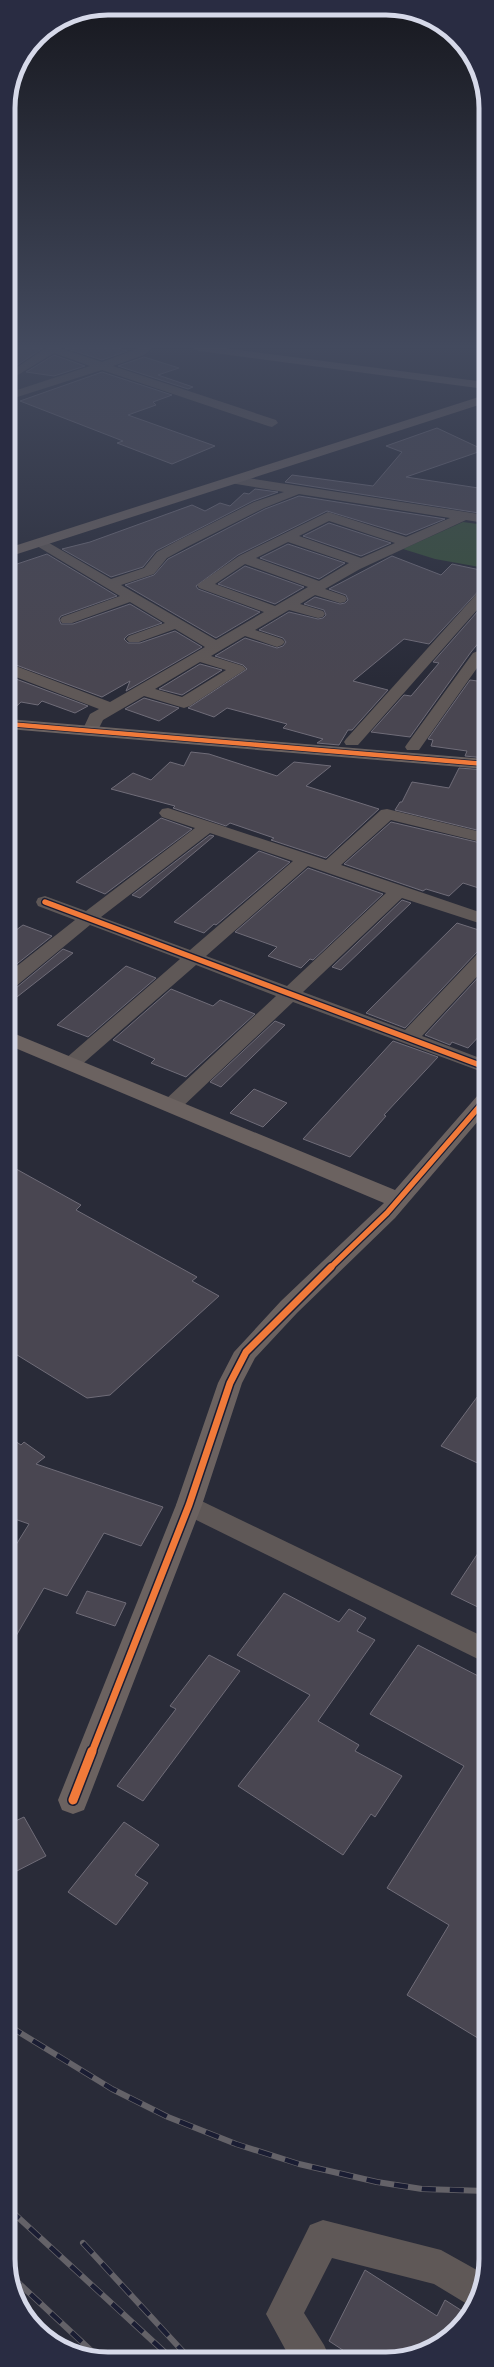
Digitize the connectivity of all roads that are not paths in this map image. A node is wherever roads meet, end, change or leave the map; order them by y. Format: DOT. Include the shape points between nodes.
graph roads {
  1 [pos="301,458"];
  2 [pos="235,480"];
  3 [pos="293,493"];
  4 [pos="464,516"];
  5 [pos="479,518"];
  6 [pos="288,537"];
  7 [pos="407,542"];
  8 [pos="39,543"];
  9 [pos="15,551"];
  10 [pos="244,559"];
  11 [pos="362,563"];
  12 [pos="109,584"];
  13 [pos="317,588"];
  14 [pos="132,597"];
  15 [pos="340,599"];
  16 [pos="479,600"];
  17 [pos="283,608"];
  18 [pos="318,614"];
  19 [pos="67,620"];
  20 [pos="176,623"];
  21 [pos="244,631"];
  22 [pos="134,639"];
  23 [pos="277,642"];
  24 [pos="216,647"];
  25 [pos="479,656"];
  26 [pos="198,657"];
  27 [pos="15,671"];
  28 [pos="142,690"];
  29 [pos="111,708"];
  30 [pos="15,725"];
  31 [pos="90,730"];
  32 [pos="352,742"];
  33 [pos="413,747"];
  34 [pos="479,763"];
  35 [pos="168,813"];
  36 [pos="208,826"];
  37 [pos="479,837"];
  38 [pos="306,859"];
  39 [pos="329,867"];
  40 [pos="399,891"];
  41 [pos="45,902"];
  42 [pos="88,918"];
  43 [pos="479,918"];
  44 [pos="194,958"];
  45 [pos="479,964"];
  46 [pos="15,977"];
  47 [pos="289,993"];
  48 [pos="409,1038"];
  49 [pos="15,1040"];
  50 [pos="72,1063"];
  51 [pos="479,1064"];
  52 [pos="172,1105"];
  53 [pos="479,1108"];
  54 [pos="398,1200"];
  55 [pos="189,1505"];
  56 [pos="479,1647"];
  57 [pos="73,1800"];
  58 [pos="474,2288"];
  59 [pos="307,2352"];
  1 -- 2 [label="street"];
  2 -- 4 [label="street"];
  2 -- 8 [label="street"];
  3 -- 12 [label="street" via="259,505 182,544 162,555 149,571"];
  4 -- 5 [label="street"];
  4 -- 7 [label="street"];
  6 -- 7 [label="street" via="328,516"];
  6 -- 10 [label="street"];
  6 -- 11 [label="street"];
  7 -- 11 [label="street"];
  8 -- 9 [label="street"];
  8 -- 12 [label="street"];
  10 -- 13 [label="street"];
  10 -- 17 [label="street" via="204,585"];
  11 -- 13 [label="street"];
  12 -- 14 [label="street"];
  13 -- 15 [label="street"];
  13 -- 17 [label="street"];
  14 -- 19 [label="street"];
  14 -- 20 [label="street"];
  16 -- 32 [label="street"];
  17 -- 18 [label="street"];
  17 -- 21 [label="street"];
  20 -- 22 [label="street"];
  20 -- 24 [label="street"];
  21 -- 23 [label="street"];
  21 -- 24 [label="street"];
  24 -- 26 [label="street"];
  25 -- 33 [label="street"];
  26 -- 28 [label="street"];
  26 -- 28 [label="street" via="238,669 184,703"];
  27 -- 29 [label="street"];
  28 -- 29 [label="street"];
  29 -- 31 [label="street" via="96,717"];
  30 -- 31 [label="street"];
  31 -- 34 [label="street"];
  35 -- 36 [label="street"];
  36 -- 38 [label="street"];
  36 -- 42 [label="street"];
  37 -- 39 [label="street" via="387,814"];
  38 -- 39 [label="street"];
  38 -- 44 [label="street"];
  39 -- 40 [label="street"];
  40 -- 43 [label="street"];
  40 -- 47 [label="street"];
  41 -- 42 [label="street"];
  42 -- 44 [label="street"];
  42 -- 46 [label="street"];
  44 -- 47 [label="street"];
  44 -- 50 [label="street"];
  45 -- 48 [label="street"];
  47 -- 48 [label="street"];
  47 -- 52 [label="street"];
  48 -- 51 [label="street"];
  49 -- 50 [label="street"];
  50 -- 52 [label="street"];
  52 -- 54 [label="street"];
  53 -- 54 [label="street"];
  54 -- 55 [label="street" via="288,1306 246,1352 230,1383"];
  55 -- 56 [label="street"];
  55 -- 57 [label="street"];
  58 -- 59 [label="street" via="441,2268 323,2238 284,2314"];
}
